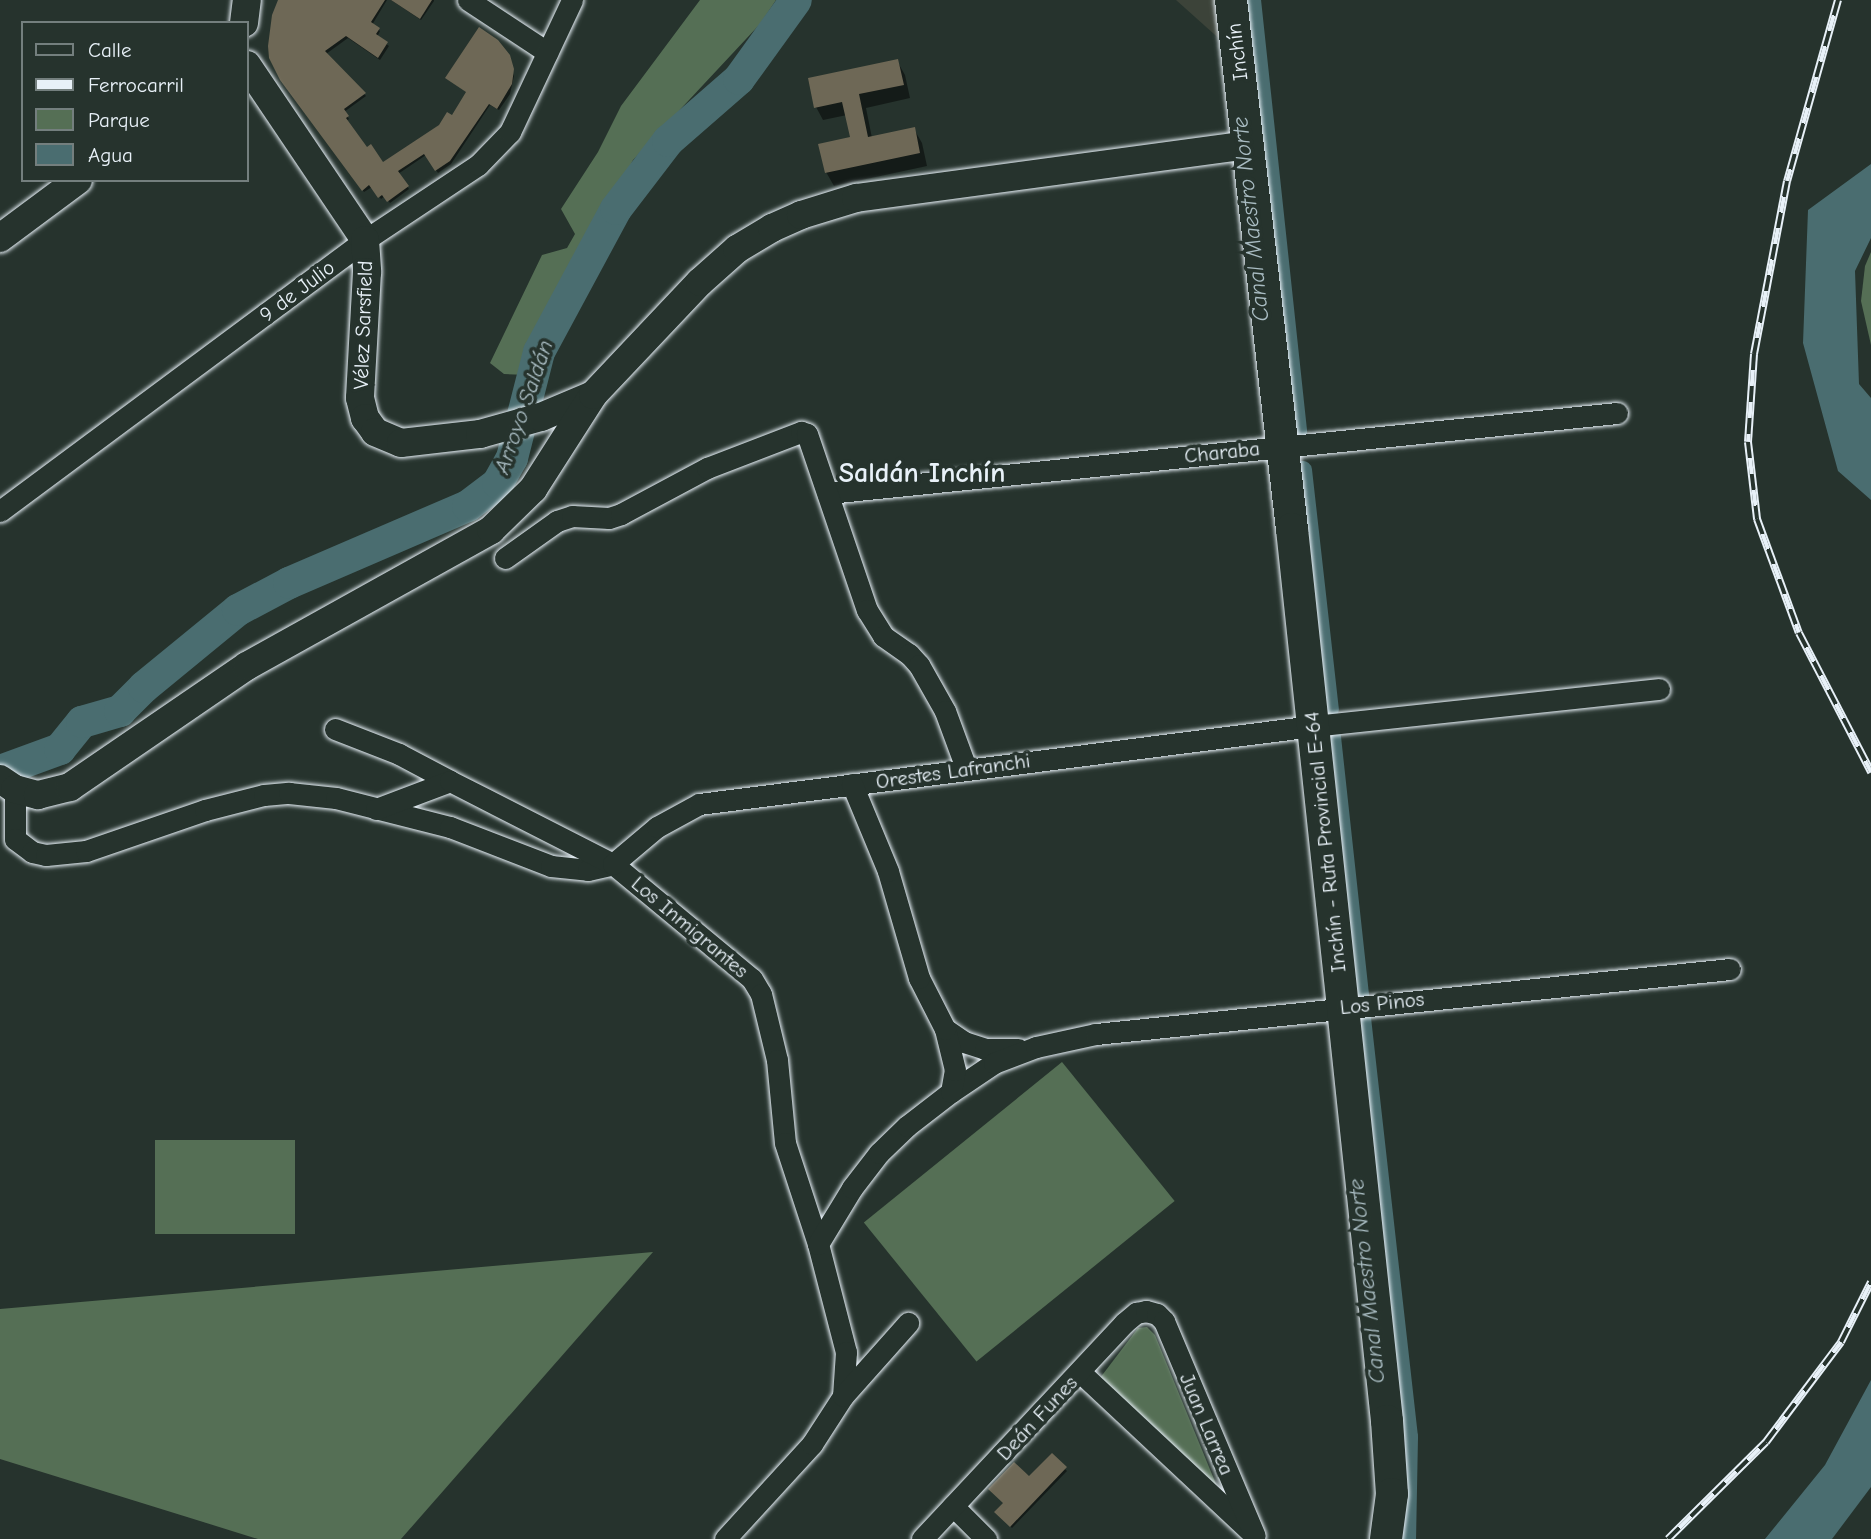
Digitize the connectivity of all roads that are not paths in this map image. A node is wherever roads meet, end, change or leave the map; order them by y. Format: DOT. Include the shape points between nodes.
graph roads {
  1 [pos="247,0"];
  2 [pos="468,0"];
  3 [pos="572,0"];
  4 [pos="1231,0"];
  5 [pos="244,21"];
  6 [pos="547,52"];
  7 [pos="248,66"];
  8 [pos="1249,145"];
  9 [pos="75,182"];
  10 [pos="0,238"];
  11 [pos="365,240"];
  12 [pos="593,395"];
  13 [pos="1617,413"];
  14 [pos="545,415"];
  15 [pos="561,445"];
  16 [pos="1282,446"];
  17 [pos="828,493"];
  18 [pos="0,511"];
  19 [pos="505,558"];
  20 [pos="1659,689"];
  21 [pos="1313,726"];
  22 [pos="335,729"];
  23 [pos="966,768"];
  24 [pos="450,780"];
  25 [pos="7,784"];
  26 [pos="852,784"];
  27 [pos="376,808"];
  28 [pos="7,842"];
  29 [pos="613,864"];
  30 [pos="1730,969"];
  31 [pos="1343,1007"];
  32 [pos="945,1029"];
  33 [pos="1036,1047"];
  34 [pos="951,1092"];
  35 [pos="818,1244"];
  36 [pos="1157,1314"];
  37 [pos="908,1323"];
  38 [pos="1080,1372"];
  39 [pos="843,1396"];
  40 [pos="953,1506"];
  41 [pos="1258,1537"];
  42 [pos="725,1539"];
  43 [pos="922,1539"];
  44 [pos="986,1539"];
  45 [pos="1386,1539"];
  1 -- 5 [label="main road"];
  2 -- 6 [label="street"];
  3 -- 6 [label="street, 9 de Julio"];
  4 -- 8 [label="main road, Inchín"];
  6 -- 11 [label="street, 9 de Julio" via="522,110 497,147 478,165"];
  7 -- 11 [label="main road, Vélez Sarsfield"];
  8 -- 12 [label="main road" via="856,198 801,215 737,249"];
  8 -- 16 [label="main road, Inchín - Ruta Provincial E-64"];
  9 -- 10 [label="main road"];
  11 -- 14 [label="main road, Vélez Sarsfield" via="360,398 375,432 401,443 480,434"];
  11 -- 18 [label="street, 9 de Julio"];
  12 -- 14 [label="main road, Vélez Sarsfield"];
  12 -- 15 [label="main road"];
  13 -- 16 [label="street, Charaba"];
  14 -- 15 [label="main road" via="557,416 563,425"];
  15 -- 25 [label="main road" via="519,504 472,542 247,666 70,787 38,795"];
  16 -- 17 [label="street, Charaba"];
  16 -- 21 [label="main road, Inchín - Ruta Provincial E-64"];
  17 -- 19 [label="street" via="807,434 801,432 707,468 621,514 609,518 572,516 557,522"];
  17 -- 23 [label="street" via="867,610 883,636 919,666 945,711"];
  20 -- 21 [label="street, Orestes Lafranchi"];
  21 -- 23 [label="street, Orestes Lafranchi"];
  21 -- 31 [label="main road, Inchín - Ruta Provincial E-64"];
  22 -- 24 [label="street"];
  23 -- 26 [label="street, Orestes Lafranchi"];
  24 -- 27 [label="street"];
  24 -- 29 [label="street"];
  25 -- 28 [label="street"];
  26 -- 29 [label="street, Orestes Lafranchi" via="689,807 636,842"];
  26 -- 32 [label="street" via="888,871 919,978"];
  27 -- 28 [label="street, Los Inmigrantes" via="312,794 264,795 62,855 32,852"];
  27 -- 29 [label="street, Los Inmigrantes" via="450,827 551,866 588,870"];
  29 -- 35 [label="street, Los Inmigrantes" via="730,959 761,994 777,1060 785,1143"];
  30 -- 31 [label="street, Los Pinos"];
  31 -- 33 [label="street, Los Pinos" via="1096,1034"];
  31 -- 45 [label="main road, Inchín - Ruta Provincial E-64" via="1391,1462"];
  32 -- 33 [label="street, Los Pinos" via="985,1049"];
  32 -- 34 [label="street" via="953,1051"];
  33 -- 34 [label="street, Los Pinos" via="994,1063"];
  34 -- 35 [label="street, Los Pinos" via="879,1153"];
  35 -- 39 [label="street, Los Inmigrantes" via="846,1352"];
  36 -- 38 [label="street, Deán Funes" via="1136,1313"];
  36 -- 41 [label="street, Juan Larrea"];
  37 -- 39 [label="street"];
  38 -- 40 [label="street, Deán Funes"];
  38 -- 41 [label="street"];
  39 -- 42 [label="street" via="812,1444"];
  40 -- 43 [label="street, Deán Funes"];
  40 -- 44 [label="street"];
}
